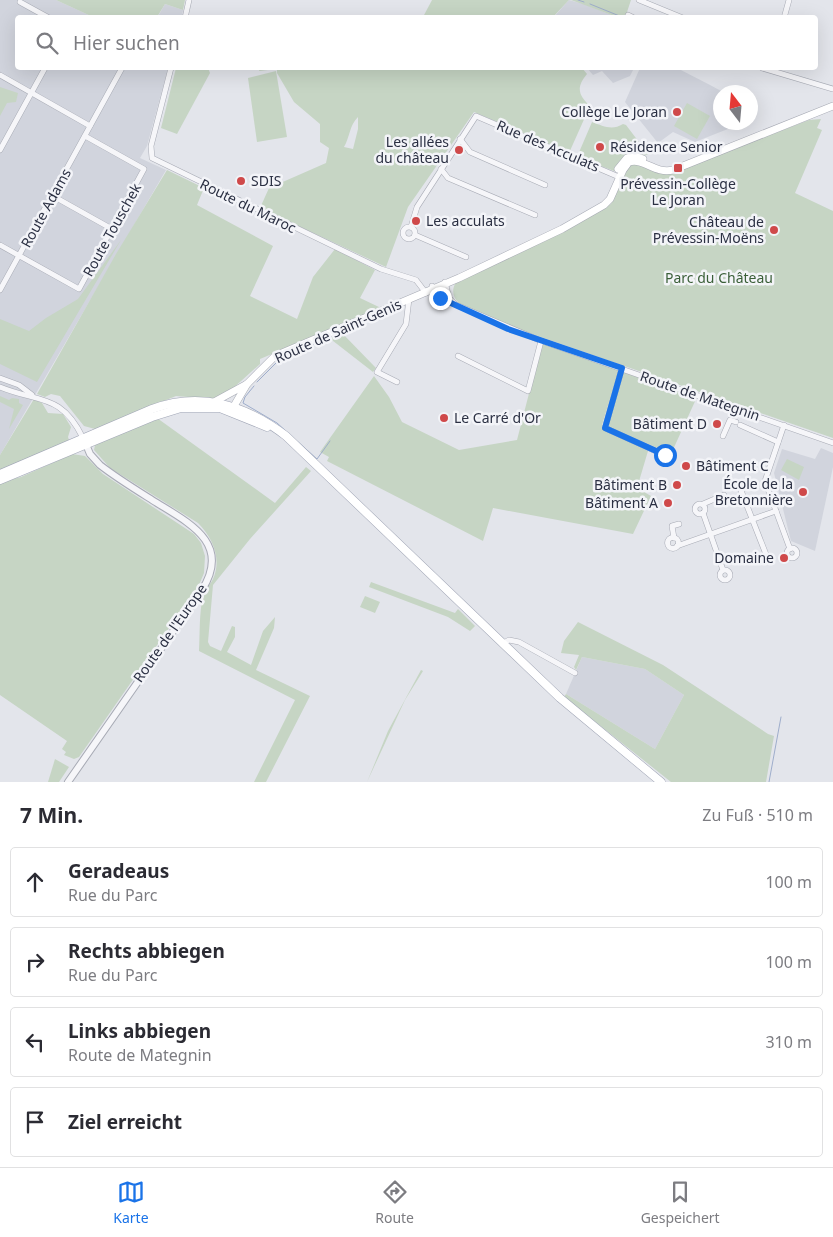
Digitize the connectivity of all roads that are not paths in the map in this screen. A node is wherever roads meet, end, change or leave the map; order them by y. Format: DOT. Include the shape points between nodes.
graph roads {
  1 [pos="189,0"];
  2 [pos="639,0"];
  3 [pos="789,0"];
  4 [pos="20,2"];
  5 [pos="44,15"];
  6 [pos="186,15"];
  7 [pos="676,15"];
  8 [pos="785,15"];
  9 [pos="44,70"];
  10 [pos="121,70"];
  11 [pos="170,70"];
  12 [pos="773,70"];
  13 [pos="0,75"];
  14 [pos="833,89"];
  15 [pos="32,92"];
  16 [pos="833,102"];
  17 [pos="833,106"];
  18 [pos="90,126"];
  19 [pos="85,136"];
  20 [pos="460,139"];
  21 [pos="0,150"];
  22 [pos="441,169"];
  23 [pos="618,176"];
  24 [pos="545,185"];
  25 [pos="53,196"];
  26 [pos="535,215"];
  27 [pos="411,227"];
  28 [pos="112,229"];
  29 [pos="415,235"];
  30 [pos="0,245"];
  31 [pos="19,257"];
  32 [pos="466,257"];
  33 [pos="445,283"];
  34 [pos="0,290"];
  35 [pos="429,290"];
  36 [pos="409,300"];
  37 [pos="399,304"];
  38 [pos="456,305"];
  39 [pos="407,310"];
  40 [pos="541,341"];
  41 [pos="458,356"];
  42 [pos="622,368"];
  43 [pos="0,378"];
  44 [pos="397,382"];
  45 [pos="247,384"];
  46 [pos="0,387"];
  47 [pos="32,395"];
  48 [pos="229,395"];
  49 [pos="214,402"];
  50 [pos="229,406"];
  51 [pos="784,425"];
  52 [pos="723,436"];
  53 [pos="84,441"];
  54 [pos="778,442"];
  55 [pos="833,443"];
  56 [pos="671,458"];
  57 [pos="0,474"];
  58 [pos="0,480"];
  59 [pos="740,488"];
  60 [pos="724,495"];
  61 [pos="703,504"];
  62 [pos="776,511"];
  63 [pos="703,513"];
  64 [pos="752,520"];
  65 [pos="679,524"];
  66 [pos="710,536"];
  67 [pos="674,538"];
  68 [pos="677,546"];
  69 [pos="790,549"];
  70 [pos="768,562"];
  71 [pos="724,570"];
  72 [pos="502,644"];
  73 [pos="575,673"];
  74 [pos="68,782"];
  75 [pos="661,782"];
  1 -- 6 [label="street"];
  2 -- 7 [label="street"];
  3 -- 8 [label="street"];
  4 -- 5 [label="street"];
  9 -- 15 [label="street"];
  10 -- 18 [label="street, Route Adams"];
  11 -- 35 [label="street, Route du Maroc" via="151,146 152,158 381,269 416,280"];
  12 -- 14 [label="street"];
  13 -- 15 [label="street"];
  15 -- 18 [label="street"];
  15 -- 21 [label="street"];
  16 -- 23 [label="main road, Route de Saint-Genis" via="670,166 631,156 623,160"];
  17 -- 23 [label="main road, Route de Saint-Genis" via="673,170 660,171 639,162 629,162"];
  18 -- 19 [label="street, Route Adams"];
  19 -- 25 [label="street, Route Adams"];
  19 -- 28 [label="street, Route Touschek" via="144,169"];
  20 -- 22 [label="street"];
  20 -- 23 [label="street, Rue des Acculats" via="476,116"];
  20 -- 24 [label="street" via="470,152"];
  22 -- 26 [label="street" via="448,178"];
  22 -- 27 [label="street" via="417,207"];
  23 -- 33 [label="main road, Route de Saint-Genis" via="603,201 546,235"];
  25 -- 28 [label="street"];
  25 -- 31 [label="street, Route Adams"];
  27 -- 29 [label="street"];
  27 -- 29 [label="street" via="404,229 404,235 410,239"];
  28 -- 31 [label="street, Route Touschek" via="79,289"];
  29 -- 32 [label="street"];
  30 -- 31 [label="street"];
  31 -- 34 [label="street, Route Adams"];
  33 -- 35 [label="main road, Route de Saint-Genis"];
  33 -- 38 [label="street" via="449,298"];
  35 -- 36 [label="main road, Route de Saint-Genis"];
  35 -- 38 [label="street, Route de Mategnin"];
  36 -- 37 [label="main road, Route de Saint-Genis"];
  36 -- 39 [label="street"];
  37 -- 39 [label="street"];
  37 -- 45 [label="main road, Route de Saint-Genis" via="280,354"];
  38 -- 40 [label="street, Route de Mategnin"];
  39 -- 44 [label="street" via="406,324 377,372"];
  40 -- 41 [label="street" via="528,390"];
  40 -- 42 [label="street, Route de Mategnin"];
  42 -- 51 [label="street, Route de Mategnin"];
  42 -- 56 [label="street" via="605,428"];
  43 -- 47 [label="street"];
  45 -- 48 [label="main road, Route de Saint-Genis"];
  45 -- 50 [label="main road, Route de Saint-Genis"];
  46 -- 47 [label="street"];
  47 -- 53 [label="street" via="66,411"];
  48 -- 49 [label="main road, Route de Saint-Genis"];
  48 -- 50 [label="main road"];
  49 -- 50 [label="main road"];
  49 -- 53 [label="main road" via="183,401 159,406"];
  50 -- 53 [label="main road" via="173,410"];
  50 -- 72 [label="main road" via="265,420 286,436"];
  51 -- 54 [label="street"];
  51 -- 55 [label="street, Route de Mategnin"];
  52 -- 54 [label="street" via="730,420"];
  53 -- 57 [label="main road"];
  53 -- 58 [label="main road"];
  53 -- 74 [label="street, Route de l'Europe" via="100,465 198,529 209,546 212,564 202,590"];
  54 -- 62 [label="street" via="765,481"];
  59 -- 64 [label="street"];
  60 -- 61 [label="street"];
  61 -- 63 [label="street" via="706,508"];
  61 -- 63 [label="street" via="695,508"];
  62 -- 64 [label="street"];
  62 -- 69 [label="street"];
  63 -- 66 [label="street"];
  64 -- 66 [label="street"];
  64 -- 70 [label="street"];
  65 -- 67 [label="street" via="672,526"];
  66 -- 68 [label="street"];
  66 -- 71 [label="street"];
  67 -- 68 [label="street"];
  67 -- 68 [label="street" via="667,545 671,548"];
  72 -- 73 [label="street" via="509,640 519,642"];
  72 -- 75 [label="main road" via="574,710"];
}
